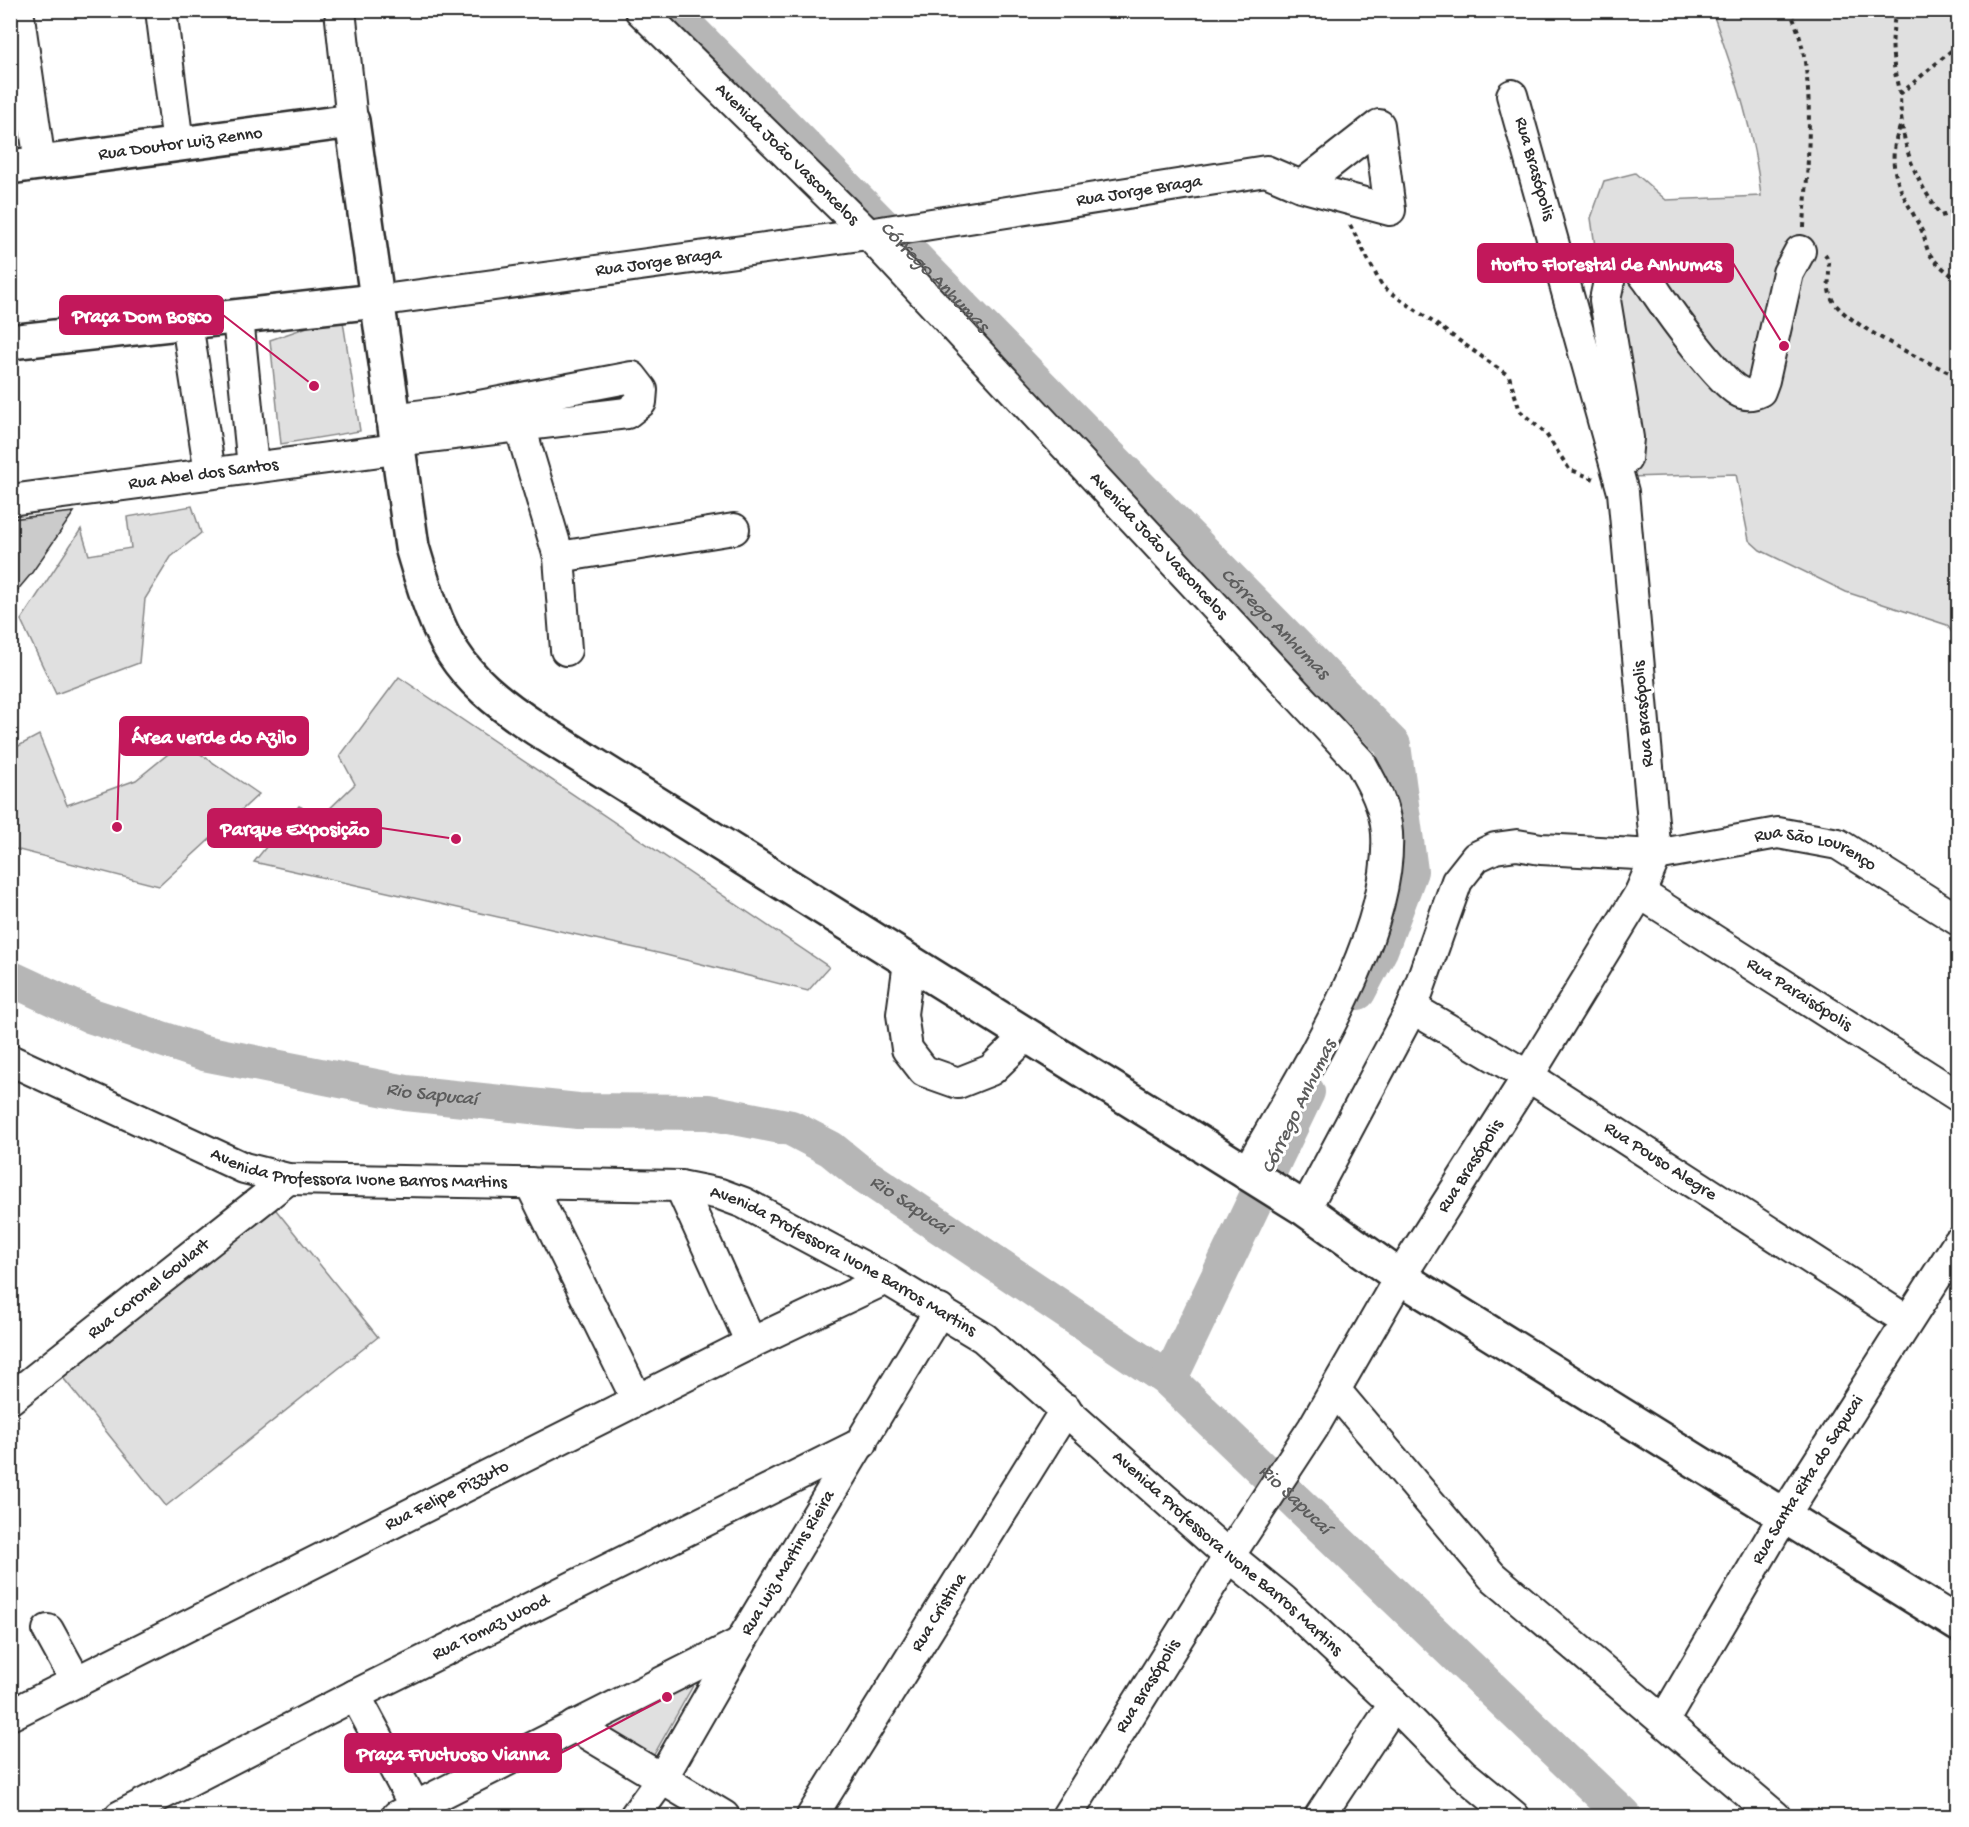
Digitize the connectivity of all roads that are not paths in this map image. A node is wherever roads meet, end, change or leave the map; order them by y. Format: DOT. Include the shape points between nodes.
graph roads {
  1 [pos="18,10"];
  2 [pos="160,10"];
  3 [pos="340,10"];
  4 [pos="640,10"];
  5 [pos="1512,95"];
  6 [pos="352,120"];
  7 [pos="178,144"];
  8 [pos="25,165"];
  9 [pos="1301,186"];
  10 [pos="870,233"];
  11 [pos="1800,251"];
  12 [pos="376,301"];
  13 [pos="238,318"];
  14 [pos="187,323"];
  15 [pos="10,342"];
  16 [pos="520,426"];
  17 [pos="395,436"];
  18 [pos="253,467"];
  19 [pos="210,473"];
  20 [pos="1623,492"];
  21 [pos="10,500"];
  22 [pos="734,529"];
  23 [pos="559,557"];
  24 [pos="566,650"];
  25 [pos="1656,855"];
  26 [pos="1640,893"];
  27 [pos="1959,920"];
  28 [pos="909,962"];
  29 [pos="1412,1008"];
  30 [pos="1026,1036"];
  31 [pos="10,1060"];
  32 [pos="1528,1076"];
  33 [pos="1959,1096"];
  34 [pos="1252,1177"];
  35 [pos="288,1179"];
  36 [pos="530,1183"];
  37 [pos="680,1185"];
  38 [pos="1298,1205"];
  39 [pos="1959,1243"];
  40 [pos="1400,1277"];
  41 [pos="886,1279"];
  42 [pos="940,1311"];
  43 [pos="1906,1320"];
  44 [pos="751,1343"];
  45 [pos="1335,1390"];
  46 [pos="10,1399"];
  47 [pos="637,1400"];
  48 [pos="1066,1409"];
  49 [pos="862,1443"];
  50 [pos="1785,1514"];
  51 [pos="1229,1556"];
  52 [pos="1959,1624"];
  53 [pos="48,1630"];
  54 [pos="740,1643"];
  55 [pos="76,1681"];
  56 [pos="355,1695"];
  57 [pos="1394,1704"];
  58 [pos="10,1715"];
  59 [pos="1664,1720"];
  60 [pos="574,1726"];
  61 [pos="661,1780"];
  62 [pos="410,1814"];
  63 [pos="717,1815"];
  64 [pos="120,1816"];
  65 [pos="634,1816"];
  66 [pos="812,1816"];
  67 [pos="1067,1816"];
  68 [pos="1320,1816"];
  69 [pos="1514,1816"];
  70 [pos="1775,1816"];
  1 -- 8 [label="street"];
  2 -- 7 [label="street"];
  3 -- 6 [label="street"];
  4 -- 10 [label="street, Avenida João Vasconcelos"];
  5 -- 20 [label="street, Rua Brasópolis"];
  6 -- 7 [label="highway, Rua Doutor Luiz Renno"];
  6 -- 12 [label="highway"];
  7 -- 8 [label="highway, Rua Doutor Luiz Renno"];
  9 -- 9 [label="street, Rua Jorge Braga" via="1378,125 1390,210"];
  9 -- 10 [label="street, Rua Jorge Braga" via="1266,171"];
  10 -- 12 [label="street, Rua Jorge Braga"];
  10 -- 34 [label="street, Avenida João Vasconcelos" via="1360,762 1379,796 1387,832 1376,918 1346,994"];
  11 -- 20 [label="street" via="1788,273 1764,380 1760,391 1751,395 1740,393 1719,373 1641,269 1632,263 1622,263 1611,272 1605,300 1628,438"];
  12 -- 13 [label="highway, Rua Jorge Braga"];
  12 -- 17 [label="highway"];
  13 -- 14 [label="highway, Rua Jorge Braga"];
  13 -- 18 [label="street"];
  14 -- 15 [label="highway, Rua Jorge Braga"];
  14 -- 19 [label="street"];
  16 -- 17 [label="street"];
  16 -- 17 [label="street" via="627,412 641,402 642,390 632,376 448,412"];
  16 -- 23 [label="street"];
  17 -- 18 [label="street, Rua Abel dos Santos"];
  17 -- 28 [label="highway" via="412,547 431,613 447,647 469,676 537,729"];
  18 -- 19 [label="street, Rua Abel dos Santos"];
  19 -- 21 [label="street, Rua Abel dos Santos"];
  20 -- 25 [label="street, Rua Brasópolis"];
  22 -- 23 [label="street"];
  23 -- 24 [label="street"];
  25 -- 26 [label="street, Rua Brasópolis"];
  25 -- 27 [label="street, Rua São Lourenço" via="1778,833 1838,844"];
  25 -- 29 [label="street, Rua São Lourenço" via="1517,845 1495,848 1476,857 1457,881"];
  26 -- 32 [label="street, Rua Brasópolis"];
  26 -- 33 [label="street, Rua Paraisópolis"];
  28 -- 30 [label="highway"];
  28 -- 30 [label="street" via="902,1014 907,1049 924,1071 958,1083 991,1070"];
  29 -- 32 [label="street, Rua Pouso Alegre"];
  29 -- 38 [label="street, Rua São Lourenço"];
  30 -- 34 [label="highway"];
  31 -- 35 [label="street, Avenida Professora Ivone Barros Martins" via="244,1168"];
  32 -- 40 [label="street, Rua Brasópolis"];
  32 -- 43 [label="street, Rua Pouso Alegre"];
  34 -- 38 [label="highway"];
  35 -- 36 [label="street, Avenida Professora Ivone Barros Martins"];
  35 -- 46 [label="street, Rua Coronel Goulart"];
  36 -- 37 [label="street, Avenida Professora Ivone Barros Martins"];
  36 -- 47 [label="street"];
  37 -- 41 [label="street, Avenida Professora Ivone Barros Martins" via="744,1203"];
  37 -- 44 [label="street"];
  38 -- 40 [label="highway"];
  39 -- 43 [label="street, Rua Santa Rita do Sapucai"];
  40 -- 45 [label="street, Rua Brasópolis"];
  40 -- 50 [label="highway"];
  41 -- 42 [label="street, Avenida Professora Ivone Barros Martins"];
  41 -- 44 [label="street, Rua Felipe Pizzuto"];
  42 -- 48 [label="street, Avenida Professora Ivone Barros Martins" via="984,1338"];
  42 -- 49 [label="street, Rua Luiz Martins Rieira"];
  43 -- 50 [label="street, Rua Santa Rita do Sapucai"];
  44 -- 47 [label="street, Rua Felipe Pizzuto"];
  45 -- 51 [label="street, Rua Brasópolis"];
  45 -- 59 [label="street" via="1492,1576"];
  47 -- 55 [label="street, Rua Felipe Pizzuto"];
  48 -- 51 [label="street, Avenida Professora Ivone Barros Martins"];
  48 -- 66 [label="street, Rua Cristina"];
  49 -- 54 [label="street, Rua Luiz Martins Rieira"];
  49 -- 56 [label="street, Rua Tomaz Wood"];
  50 -- 52 [label="highway"];
  50 -- 59 [label="street, Rua Santa Rita do Sapucai"];
  51 -- 57 [label="street, Avenida Professora Ivone Barros Martins" via="1283,1600"];
  51 -- 67 [label="street, Rua Brasópolis"];
  53 -- 55 [label="street"];
  54 -- 60 [label="street"];
  54 -- 61 [label="street, Rua Luiz Martins Rieira"];
  55 -- 58 [label="street, Rua Felipe Pizzuto"];
  56 -- 62 [label="street"];
  56 -- 64 [label="street, Rua Tomaz Wood"];
  57 -- 68 [label="street"];
  57 -- 69 [label="street, Avenida Professora Ivone Barros Martins" via="1462,1773"];
  59 -- 70 [label="street"];
  60 -- 61 [label="street"];
  60 -- 62 [label="street"];
  61 -- 63 [label="street"];
  61 -- 65 [label="street, Rua Luiz Martins Rieira"];
}
